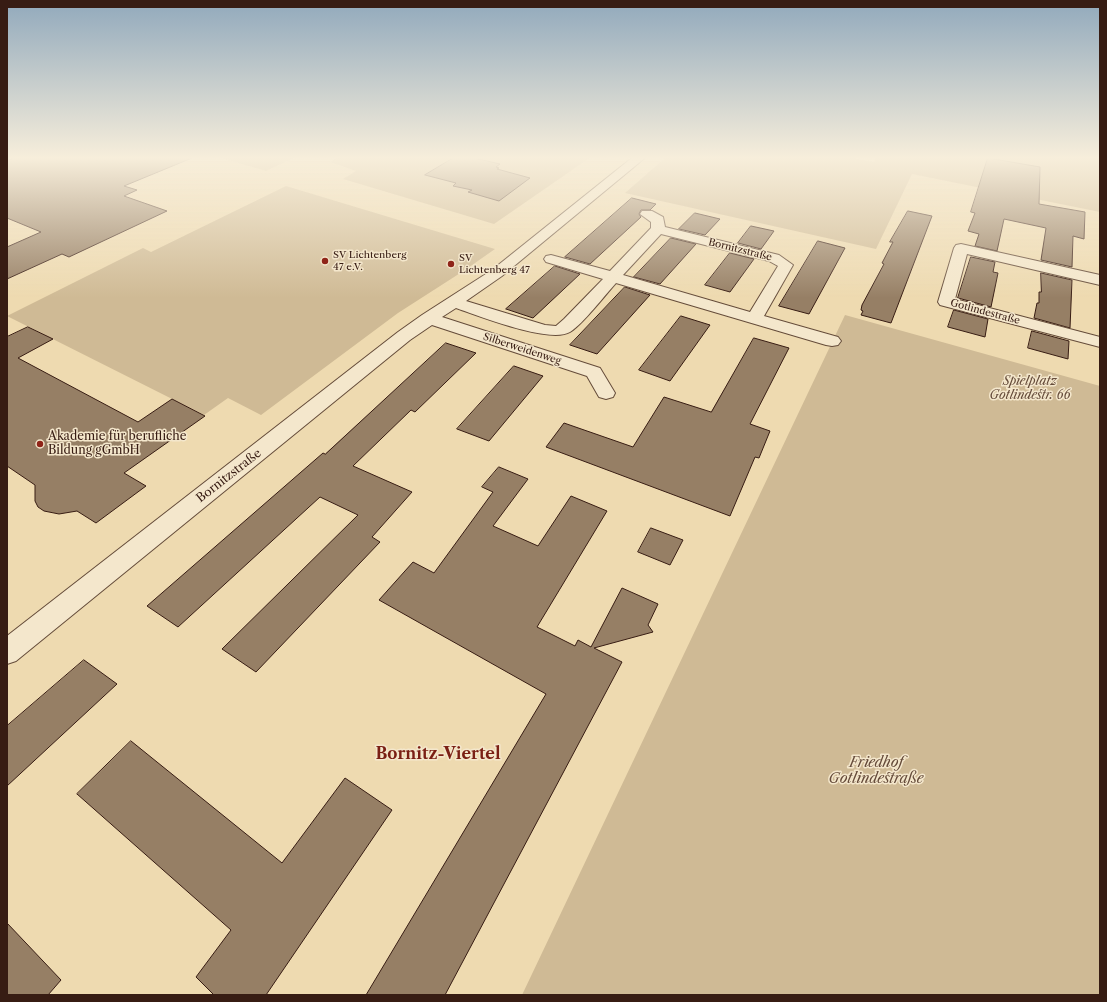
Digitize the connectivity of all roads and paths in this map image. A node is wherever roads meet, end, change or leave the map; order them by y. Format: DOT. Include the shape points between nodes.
graph roads {
  1 [pos="582,204"];
  2 [pos="647,214"];
  3 [pos="658,229"];
  4 [pos="551,259"];
  5 [pos="614,276"];
  6 [pos="1100,280"];
  7 [pos="452,302"];
  8 [pos="428,318"];
  9 [pos="755,318"];
  10 [pos="832,341"];
  11 [pos="1100,342"];
  12 [pos="606,393"];
  13 [pos="7,652"];
  1 -- 7 [label="street, Bornitzstraße" via="497,273"];
  2 -- 3 [label="street" via="658,220"];
  3 -- 5 [label="street"];
  3 -- 9 [label="street, Bornitzstraße" via="774,258 786,265"];
  4 -- 5 [label="street"];
  5 -- 7 [label="street" via="566,327 553,332"];
  5 -- 9 [label="street"];
  6 -- 11 [label="street, Gotlindestraße" via="961,248 946,302"];
  7 -- 8 [label="street, Bornitzstraße"];
  8 -- 12 [label="street, Silberweidenweg" via="594,372"];
  8 -- 13 [label="street, Bornitzstraße"];
  9 -- 10 [label="street"];
}
